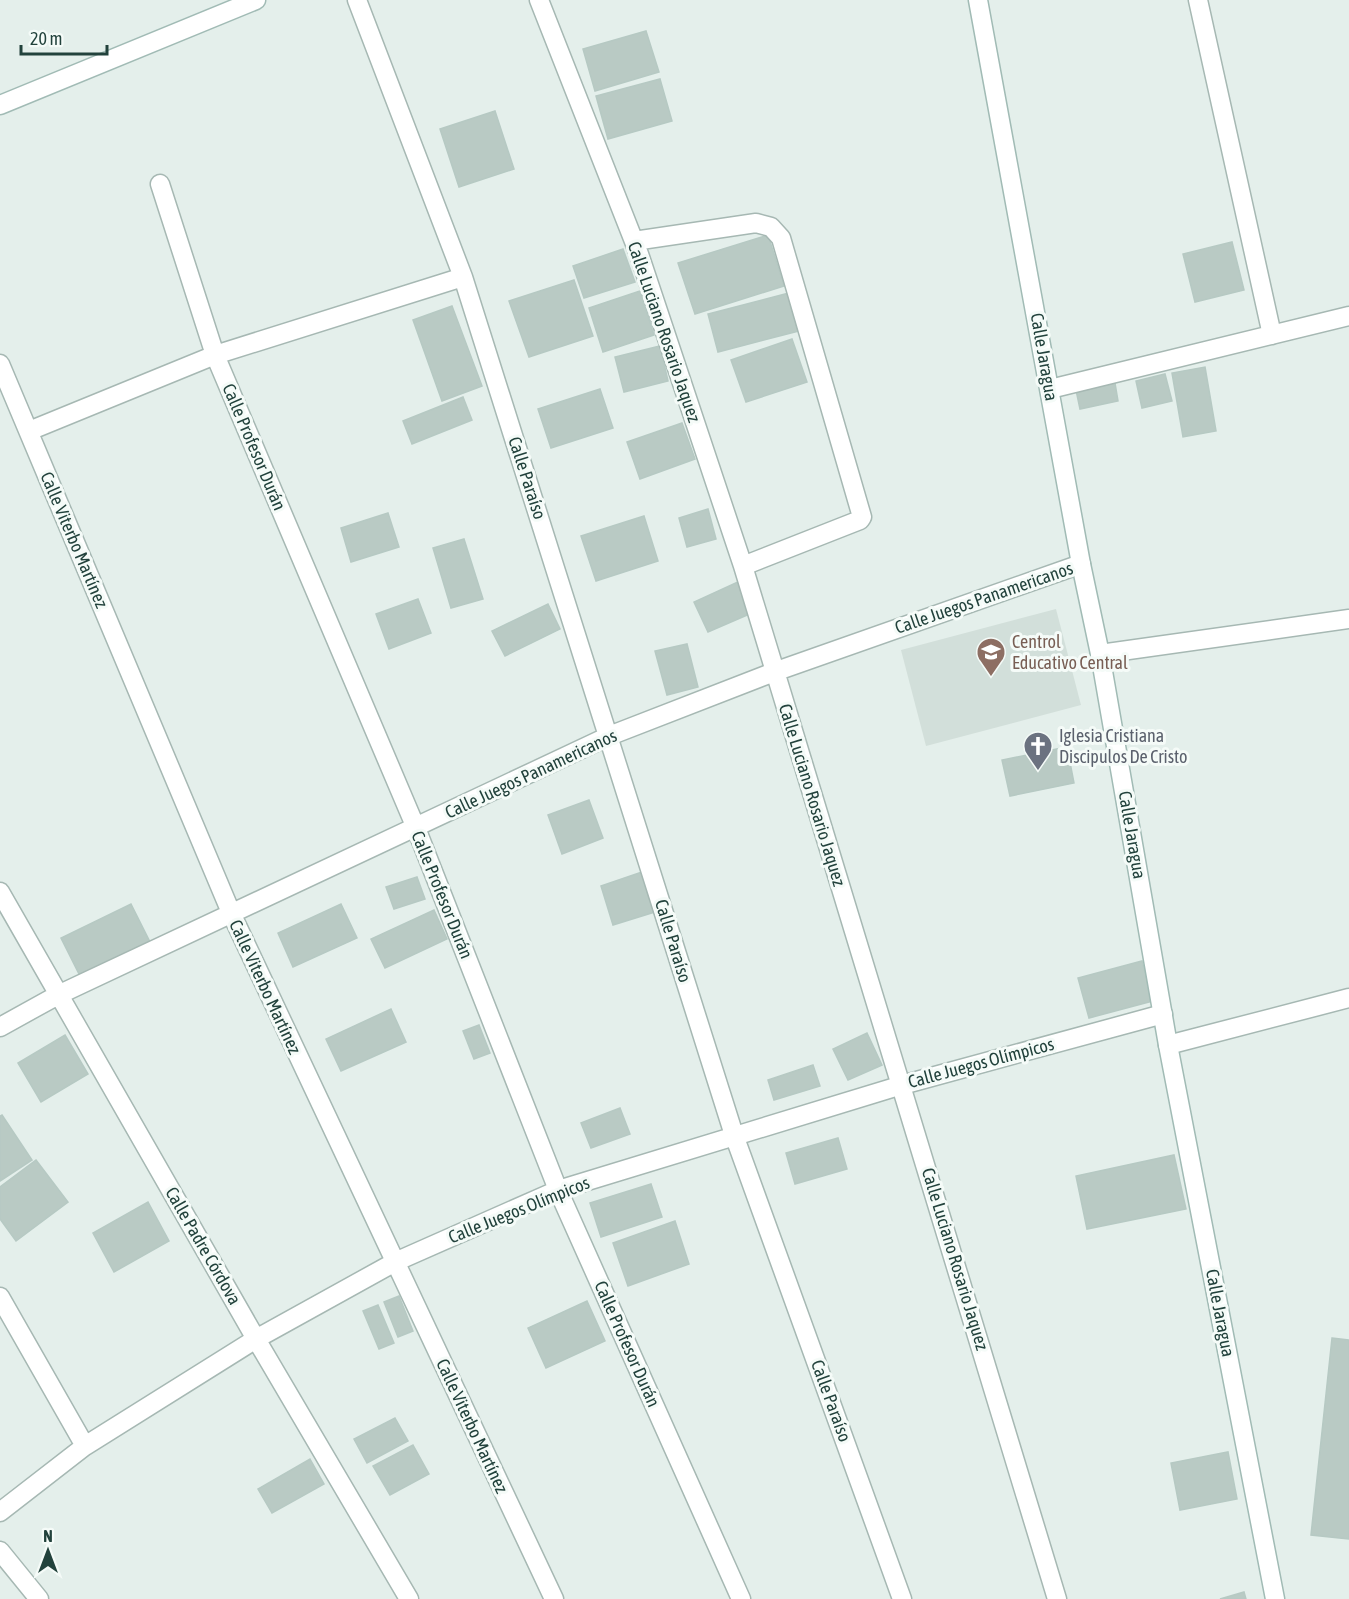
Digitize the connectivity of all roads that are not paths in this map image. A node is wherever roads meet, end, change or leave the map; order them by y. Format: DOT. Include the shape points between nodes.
graph roads {
  1 [pos="256,0"];
  2 [pos="357,0"];
  3 [pos="539,0"];
  4 [pos="978,0"];
  5 [pos="1198,0"];
  6 [pos="0,105"];
  7 [pos="160,184"];
  8 [pos="634,241"];
  9 [pos="463,277"];
  10 [pos="1349,316"];
  11 [pos="1272,335"];
  12 [pos="214,355"];
  13 [pos="0,364"];
  14 [pos="1050,389"];
  15 [pos="29,431"];
  16 [pos="1081,564"];
  17 [pos="743,567"];
  18 [pos="1349,620"];
  19 [pos="1100,654"];
  20 [pos="774,672"];
  21 [pos="609,736"];
  22 [pos="416,828"];
  23 [pos="0,892"];
  24 [pos="232,915"];
  25 [pos="58,995"];
  26 [pos="1349,998"];
  27 [pos="1163,1014"];
  28 [pos="0,1027"];
  29 [pos="1168,1045"];
  30 [pos="902,1085"];
  31 [pos="734,1135"];
  32 [pos="558,1190"];
  33 [pos="394,1262"];
  34 [pos="0,1297"];
  35 [pos="256,1339"];
  36 [pos="85,1446"];
  37 [pos="0,1512"];
  38 [pos="0,1551"];
  39 [pos="39,1599"];
  40 [pos="409,1599"];
  41 [pos="554,1599"];
  42 [pos="741,1599"];
  43 [pos="902,1599"];
  44 [pos="1057,1599"];
  45 [pos="1275,1599"];
  1 -- 6 [label="street"];
  2 -- 9 [label="street, Calle Paraíso"];
  3 -- 8 [label="street, Calle Luciano Rosario Jaquez"];
  4 -- 14 [label="street, Calle Jaragua"];
  5 -- 11 [label="street"];
  7 -- 12 [label="street, Calle Profesor Durán"];
  8 -- 17 [label="street, Calle Luciano Rosario Jaquez"];
  8 -- 17 [label="street" via="756,223 771,227 781,238 862,517"];
  9 -- 12 [label="street"];
  9 -- 21 [label="street, Calle Paraíso"];
  10 -- 11 [label="street"];
  11 -- 14 [label="street"];
  12 -- 15 [label="street"];
  12 -- 22 [label="street, Calle Profesor Durán"];
  13 -- 15 [label="street, Calle Viterbo Martínez"];
  14 -- 16 [label="street, Calle Jaragua"];
  15 -- 24 [label="street, Calle Viterbo Martínez"];
  16 -- 19 [label="street, Calle Jaragua"];
  16 -- 20 [label="street, Calle Juegos Panamericanos"];
  17 -- 20 [label="street, Calle Luciano Rosario Jaquez"];
  18 -- 19 [label="street"];
  19 -- 27 [label="street, Calle Jaragua"];
  20 -- 21 [label="street, Calle Juegos Panamericanos"];
  20 -- 30 [label="street, Calle Luciano Rosario Jaquez"];
  21 -- 22 [label="street, Calle Juegos Panamericanos"];
  21 -- 31 [label="street, Calle Paraíso"];
  22 -- 24 [label="street, Calle Juegos Panamericanos"];
  22 -- 32 [label="street, Calle Profesor Durán"];
  23 -- 25 [label="street, Calle Padre Córdova"];
  24 -- 25 [label="street, Calle Juegos Panamericanos"];
  24 -- 33 [label="street, Calle Viterbo Martínez"];
  25 -- 28 [label="street, Calle Juegos Panamericanos"];
  25 -- 35 [label="street, Calle Padre Córdova"];
  26 -- 29 [label="street"];
  27 -- 29 [label="street, Calle Jaragua"];
  27 -- 30 [label="street, Calle Juegos Olímpicos"];
  29 -- 45 [label="street, Calle Jaragua"];
  30 -- 31 [label="street, Calle Juegos Olímpicos"];
  30 -- 44 [label="street, Calle Luciano Rosario Jaquez"];
  31 -- 32 [label="street, Calle Juegos Olímpicos"];
  31 -- 43 [label="street, Calle Paraíso"];
  32 -- 33 [label="street, Calle Juegos Olímpicos"];
  32 -- 42 [label="street, Calle Profesor Durán"];
  33 -- 35 [label="street, Calle Juegos Olímpicos"];
  33 -- 41 [label="street, Calle Viterbo Martínez"];
  34 -- 36 [label="street"];
  35 -- 36 [label="street, Calle Juegos Olímpicos"];
  35 -- 40 [label="street, Calle Padre Córdova"];
  36 -- 37 [label="street, Calle Juegos Olímpicos"];
  38 -- 39 [label="street"];
}
